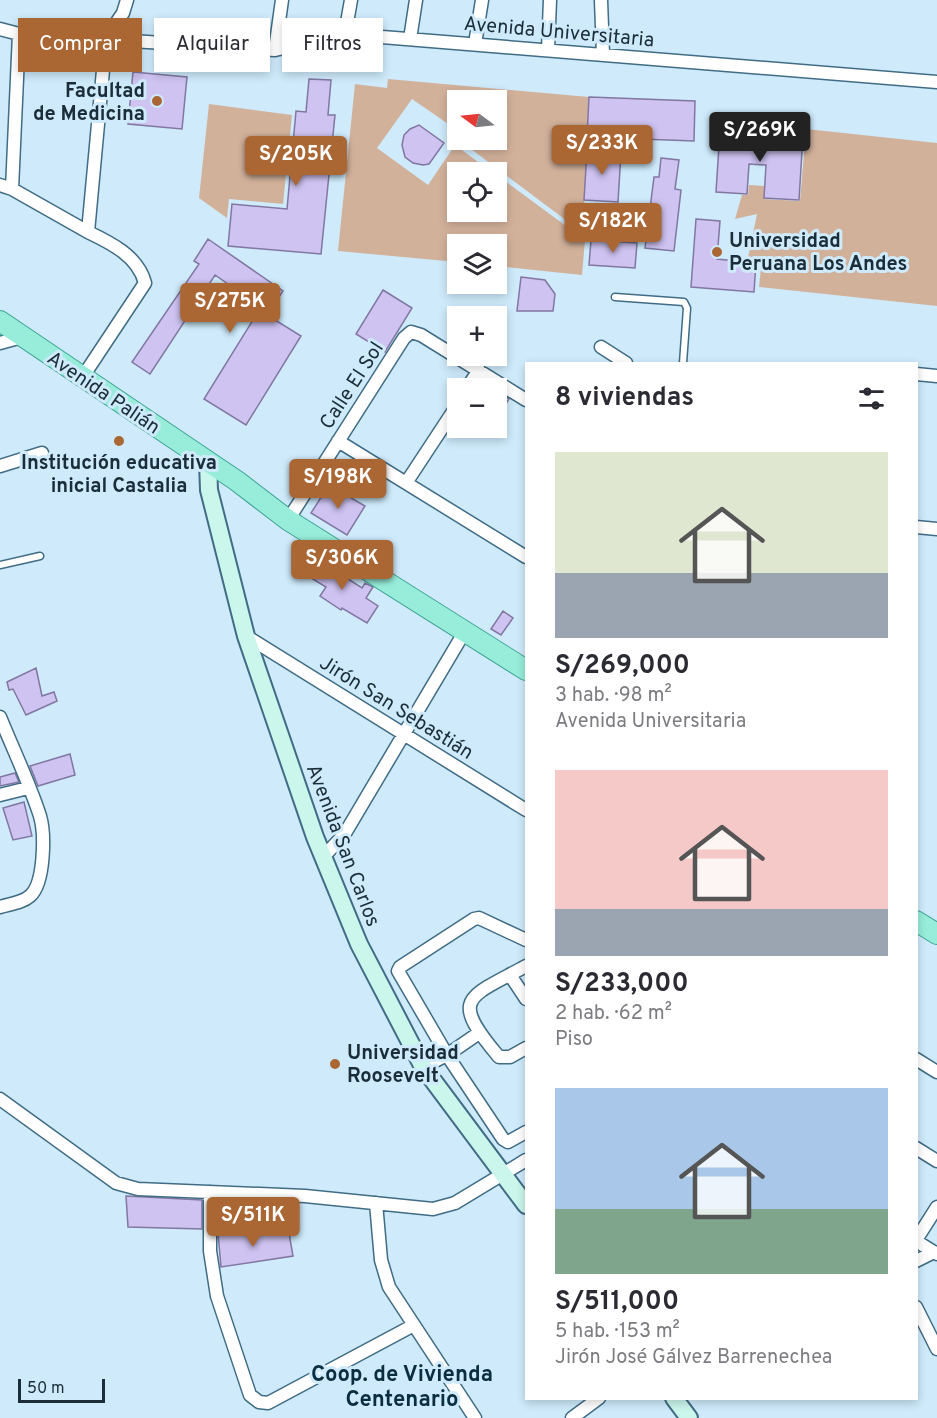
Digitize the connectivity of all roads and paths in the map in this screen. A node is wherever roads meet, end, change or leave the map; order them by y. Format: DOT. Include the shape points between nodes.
graph roads {
  1 [pos="128,0"];
  2 [pos="282,0"];
  3 [pos="351,0"];
  4 [pos="416,0"];
  5 [pos="482,0"];
  6 [pos="550,0"];
  7 [pos="601,0"];
  8 [pos="120,18"];
  9 [pos="348,18"];
  10 [pos="0,28"];
  11 [pos="18,34"];
  12 [pos="383,37"];
  13 [pos="410,39"];
  14 [pos="142,41"];
  15 [pos="475,44"];
  16 [pos="18,46"];
  17 [pos="282,48"];
  18 [pos="275,50"];
  19 [pos="548,50"];
  20 [pos="603,55"];
  21 [pos="103,72"];
  22 [pos="937,82"];
  23 [pos="6,187"];
  24 [pos="88,232"];
  25 [pos="615,297"];
  26 [pos="0,321"];
  27 [pos="22,337"];
  28 [pos="0,343"];
  29 [pos="601,347"];
  30 [pos="624,362"];
  31 [pos="683,362"];
  32 [pos="479,370"];
  33 [pos="918,374"];
  34 [pos="937,376"];
  35 [pos="82,378"];
  36 [pos="474,378"];
  37 [pos="525,399"];
  38 [pos="447,421"];
  39 [pos="338,441"];
  40 [pos="42,453"];
  41 [pos="208,462"];
  42 [pos="0,466"];
  43 [pos="406,483"];
  44 [pos="288,520"];
  45 [pos="918,527"];
  46 [pos="937,529"];
  47 [pos="40,556"];
  48 [pos="525,556"];
  49 [pos="0,565"];
  50 [pos="465,631"];
  51 [pos="246,636"];
  52 [pos="525,668"];
  53 [pos="0,717"];
  54 [pos="404,734"];
  55 [pos="28,788"];
  56 [pos="0,795"];
  57 [pos="525,809"];
  58 [pos="323,857"];
  59 [pos="0,907"];
  60 [pos="918,922"];
  61 [pos="937,934"];
  62 [pos="525,940"];
  63 [pos="525,967"];
  64 [pos="510,975"];
  65 [pos="525,998"];
  66 [pos="479,1033"];
  67 [pos="525,1048"];
  68 [pos="447,1055"];
  69 [pos="918,1060"];
  70 [pos="423,1067"];
  71 [pos="937,1072"];
  72 [pos="0,1099"];
  73 [pos="525,1133"];
  74 [pos="918,1149"];
  75 [pos="525,1161"];
  76 [pos="937,1161"];
  77 [pos="502,1174"];
  78 [pos="210,1192"];
  79 [pos="376,1203"];
  80 [pos="525,1204"];
  81 [pos="937,1207"];
  82 [pos="918,1238"];
  83 [pos="918,1242"];
  84 [pos="936,1253"];
  85 [pos="918,1260"];
  86 [pos="918,1311"];
  87 [pos="414,1325"];
  88 [pos="937,1349"];
  89 [pos="596,1400"];
  90 [pos="676,1400"];
  91 [pos="475,1418"];
  92 [pos="572,1418"];
  93 [pos="689,1418"];
  1 -- 8 [label="street"];
  2 -- 18 [label="street"];
  3 -- 9 [label="street"];
  4 -- 13 [label="street"];
  5 -- 15 [label="street"];
  6 -- 19 [label="street"];
  7 -- 20 [label="street"];
  10 -- 11 [label="street, Avenida Universitaria"];
  12 -- 13 [label="street, Avenida Universitaria"];
  13 -- 15 [label="street, Avenida Universitaria"];
  14 -- 18 [label="street, Avenida Universitaria"];
  15 -- 19 [label="street, Avenida Universitaria"];
  16 -- 23 [label="street"];
  17 -- 18 [label="street, Avenida Universitaria"];
  19 -- 20 [label="street, Avenida Universitaria"];
  20 -- 22 [label="street, Avenida Universitaria"];
  21 -- 24 [label="street"];
  23 -- 24 [label="street"];
  24 -- 35 [label="street" via="111,243 134,262 145,283"];
  25 -- 31 [label="lane" via="684,302 687,308"];
  26 -- 27 [label="main road, Avenida Palián"];
  27 -- 28 [label="street"];
  27 -- 35 [label="main road, Avenida Palián"];
  29 -- 30 [label="street"];
  32 -- 36 [label="street"];
  32 -- 37 [label="street"];
  32 -- 39 [label="street, Calle El Sol" via="421,334 411,332"];
  33 -- 34 [label="street"];
  35 -- 41 [label="main road, Avenida Palián"];
  38 -- 43 [label="street"];
  39 -- 43 [label="street"];
  39 -- 44 [label="street, Calle El Sol"];
  40 -- 42 [label="street"];
  41 -- 44 [label="main road, Avenida Palián"];
  41 -- 51 [label="main road, Avenida San Carlos" via="209,490"];
  43 -- 48 [label="street"];
  44 -- 50 [label="main road, Avenida Palián"];
  45 -- 46 [label="street"];
  47 -- 49 [label="lane"];
  50 -- 52 [label="main road, Avenida Palián"];
  50 -- 54 [label="street"];
  51 -- 54 [label="street, Jirón San Sebastián"];
  51 -- 58 [label="main road, Avenida San Carlos"];
  53 -- 55 [label="street"];
  54 -- 57 [label="street, Jirón San Sebastián"];
  54 -- 58 [label="street" via="344,836"];
  55 -- 56 [label="street"];
  55 -- 59 [label="street" via="41,818 42,874 30,896"];
  58 -- 70 [label="main road, Avenida San Carlos" via="359,944"];
  60 -- 61 [label="main road"];
  62 -- 68 [label="street" via="474,919 400,967 398,975"];
  63 -- 64 [label="street"];
  64 -- 65 [label="street"];
  64 -- 66 [label="street" via="470,1001 469,1012"];
  66 -- 67 [label="street" via="499,1057 510,1057"];
  66 -- 68 [label="street"];
  68 -- 70 [label="street"];
  68 -- 73 [label="street" via="503,1139 508,1142"];
  69 -- 71 [label="street"];
  70 -- 77 [label="main road, Avenida San Carlos"];
  72 -- 78 [label="street" via="116,1183 126,1187"];
  74 -- 76 [label="street"];
  75 -- 77 [label="street"];
  77 -- 79 [label="street" via="455,1203 434,1209"];
  77 -- 80 [label="main road, Avenida San Carlos"];
  78 -- 79 [label="street"];
  78 -- 87 [label="street" via="210,1251 217,1296 250,1395 259,1402 268,1402"];
  79 -- 87 [label="street" via="381,1260 389,1287"];
  81 -- 82 [label="street"];
  83 -- 84 [label="street"];
  84 -- 85 [label="street"];
  86 -- 88 [label="street"];
  87 -- 91 [label="street"];
  89 -- 92 [label="street"];
  90 -- 93 [label="main road"];
}
